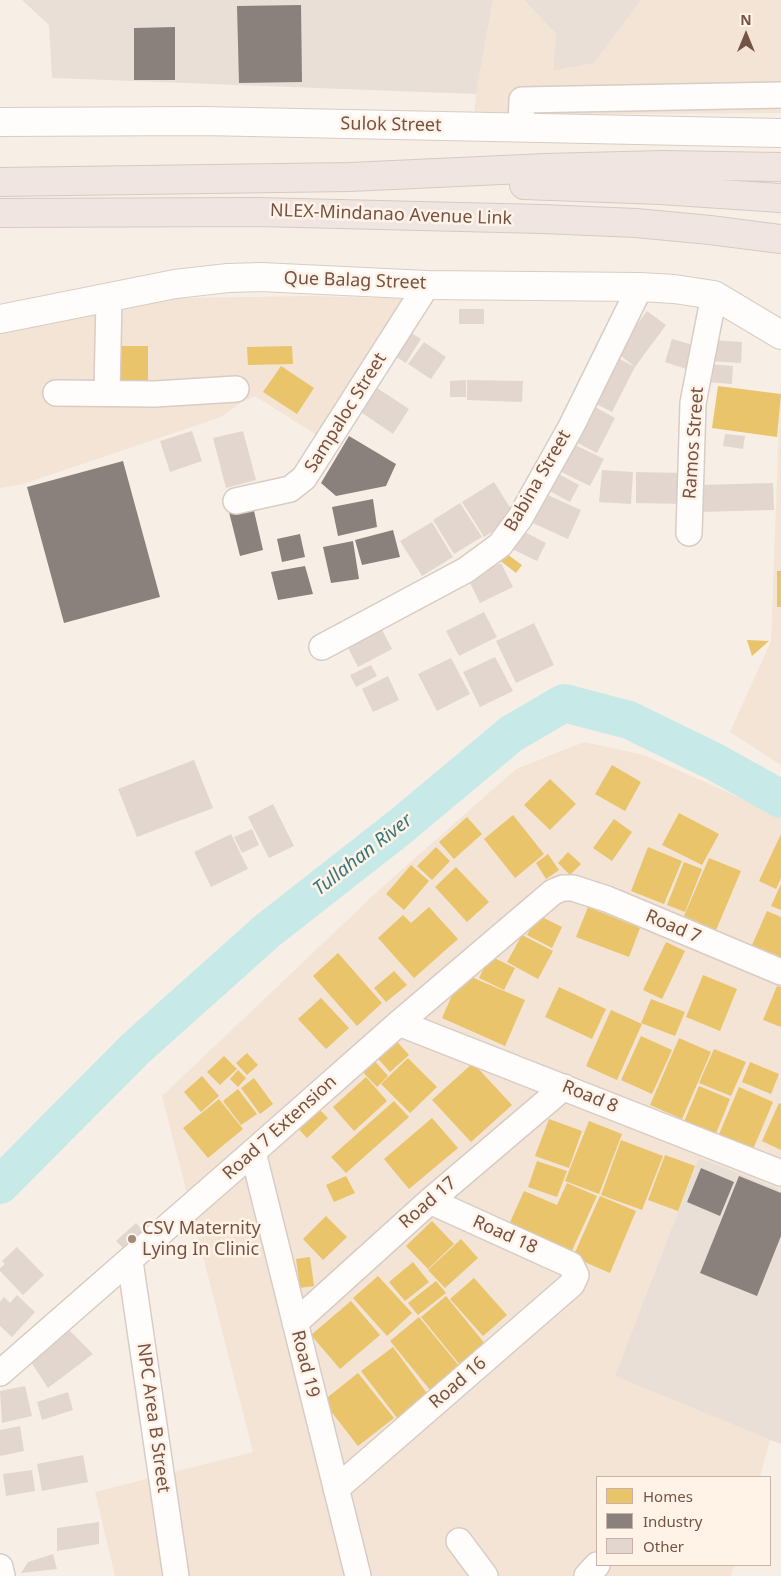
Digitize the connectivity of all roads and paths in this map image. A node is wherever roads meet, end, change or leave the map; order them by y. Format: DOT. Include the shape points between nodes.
graph roads {
  1 [pos="781,95"];
  2 [pos="0,122"];
  3 [pos="521,128"];
  4 [pos="781,133"];
  5 [pos="781,167"];
  6 [pos="350,178"];
  7 [pos="0,182"];
  8 [pos="781,198"];
  9 [pos="0,213"];
  10 [pos="781,239"];
  11 [pos="427,285"];
  12 [pos="640,287"];
  13 [pos="714,295"];
  14 [pos="108,298"];
  15 [pos="0,319"];
  16 [pos="781,335"];
  17 [pos="236,389"];
  18 [pos="56,393"];
  19 [pos="107,393"];
  20 [pos="236,501"];
  21 [pos="689,533"];
  22 [pos="322,647"];
  23 [pos="563,888"];
  24 [pos="781,972"];
  25 [pos="399,1023"];
  26 [pos="564,1087"];
  27 [pos="253,1152"];
  28 [pos="781,1173"];
  29 [pos="430,1201"];
  30 [pos="130,1261"];
  31 [pos="576,1275"];
  32 [pos="295,1323"];
  33 [pos="0,1373"];
  34 [pos="336,1489"];
  35 [pos="459,1541"];
  36 [pos="596,1565"];
  37 [pos="0,1567"];
  38 [pos="2,1576"];
  39 [pos="176,1576"];
  40 [pos="358,1576"];
  41 [pos="485,1576"];
  42 [pos="587,1576"];
  1 -- 3 [label="street" via="522,100"];
  2 -- 3 [label="street, Sulok Street" via="202,121"];
  3 -- 4 [label="street, Sulok Street"];
  5 -- 6 [label="highway, NLEX-Mindanao Avenue Link" via="564,167"];
  6 -- 7 [label="highway, NLEX-Mindanao Avenue Link"];
  6 -- 8 [label="highway, NLEX-Mindanao Avenue Link"];
  9 -- 10 [label="highway, NLEX-Mindanao Avenue Link" via="258,212 542,219 645,224"];
  11 -- 12 [label="street, Que Balag Street"];
  11 -- 14 [label="street, Que Balag Street" via="228,278 175,284"];
  11 -- 20 [label="street, Sampaloc Street" via="304,478 290,489"];
  12 -- 13 [label="street, Que Balag Street"];
  12 -- 22 [label="street, Babina Street" via="571,427 520,518 500,545 466,570"];
  13 -- 16 [label="street"];
  13 -- 21 [label="street, Ramos Street" via="693,403"];
  14 -- 15 [label="street, Que Balag Street"];
  14 -- 19 [label="street"];
  17 -- 19 [label="street"];
  18 -- 19 [label="street"];
  23 -- 24 [label="street, Road 7" via="607,899"];
  23 -- 25 [label="street, Road 7 Extension" via="553,892"];
  25 -- 26 [label="street, Road 8"];
  25 -- 27 [label="street, Road 7 Extension"];
  26 -- 28 [label="street, Road 8"];
  26 -- 29 [label="street, Road 17"];
  27 -- 30 [label="street, Road 7 Extension"];
  27 -- 32 [label="street, Road 19"];
  29 -- 31 [label="street, Road 18" via="571,1265"];
  29 -- 32 [label="street, Road 17"];
  30 -- 33 [label="street, Road 7 Extension"];
  30 -- 39 [label="street, NPC Area B Street"];
  31 -- 34 [label="street, Road 16" via="572,1284"];
  32 -- 34 [label="street, Road 19"];
  34 -- 40 [label="street, Road 19"];
  35 -- 41 [label="street"];
  36 -- 42 [label="street"];
  37 -- 38 [label="street"];
}
